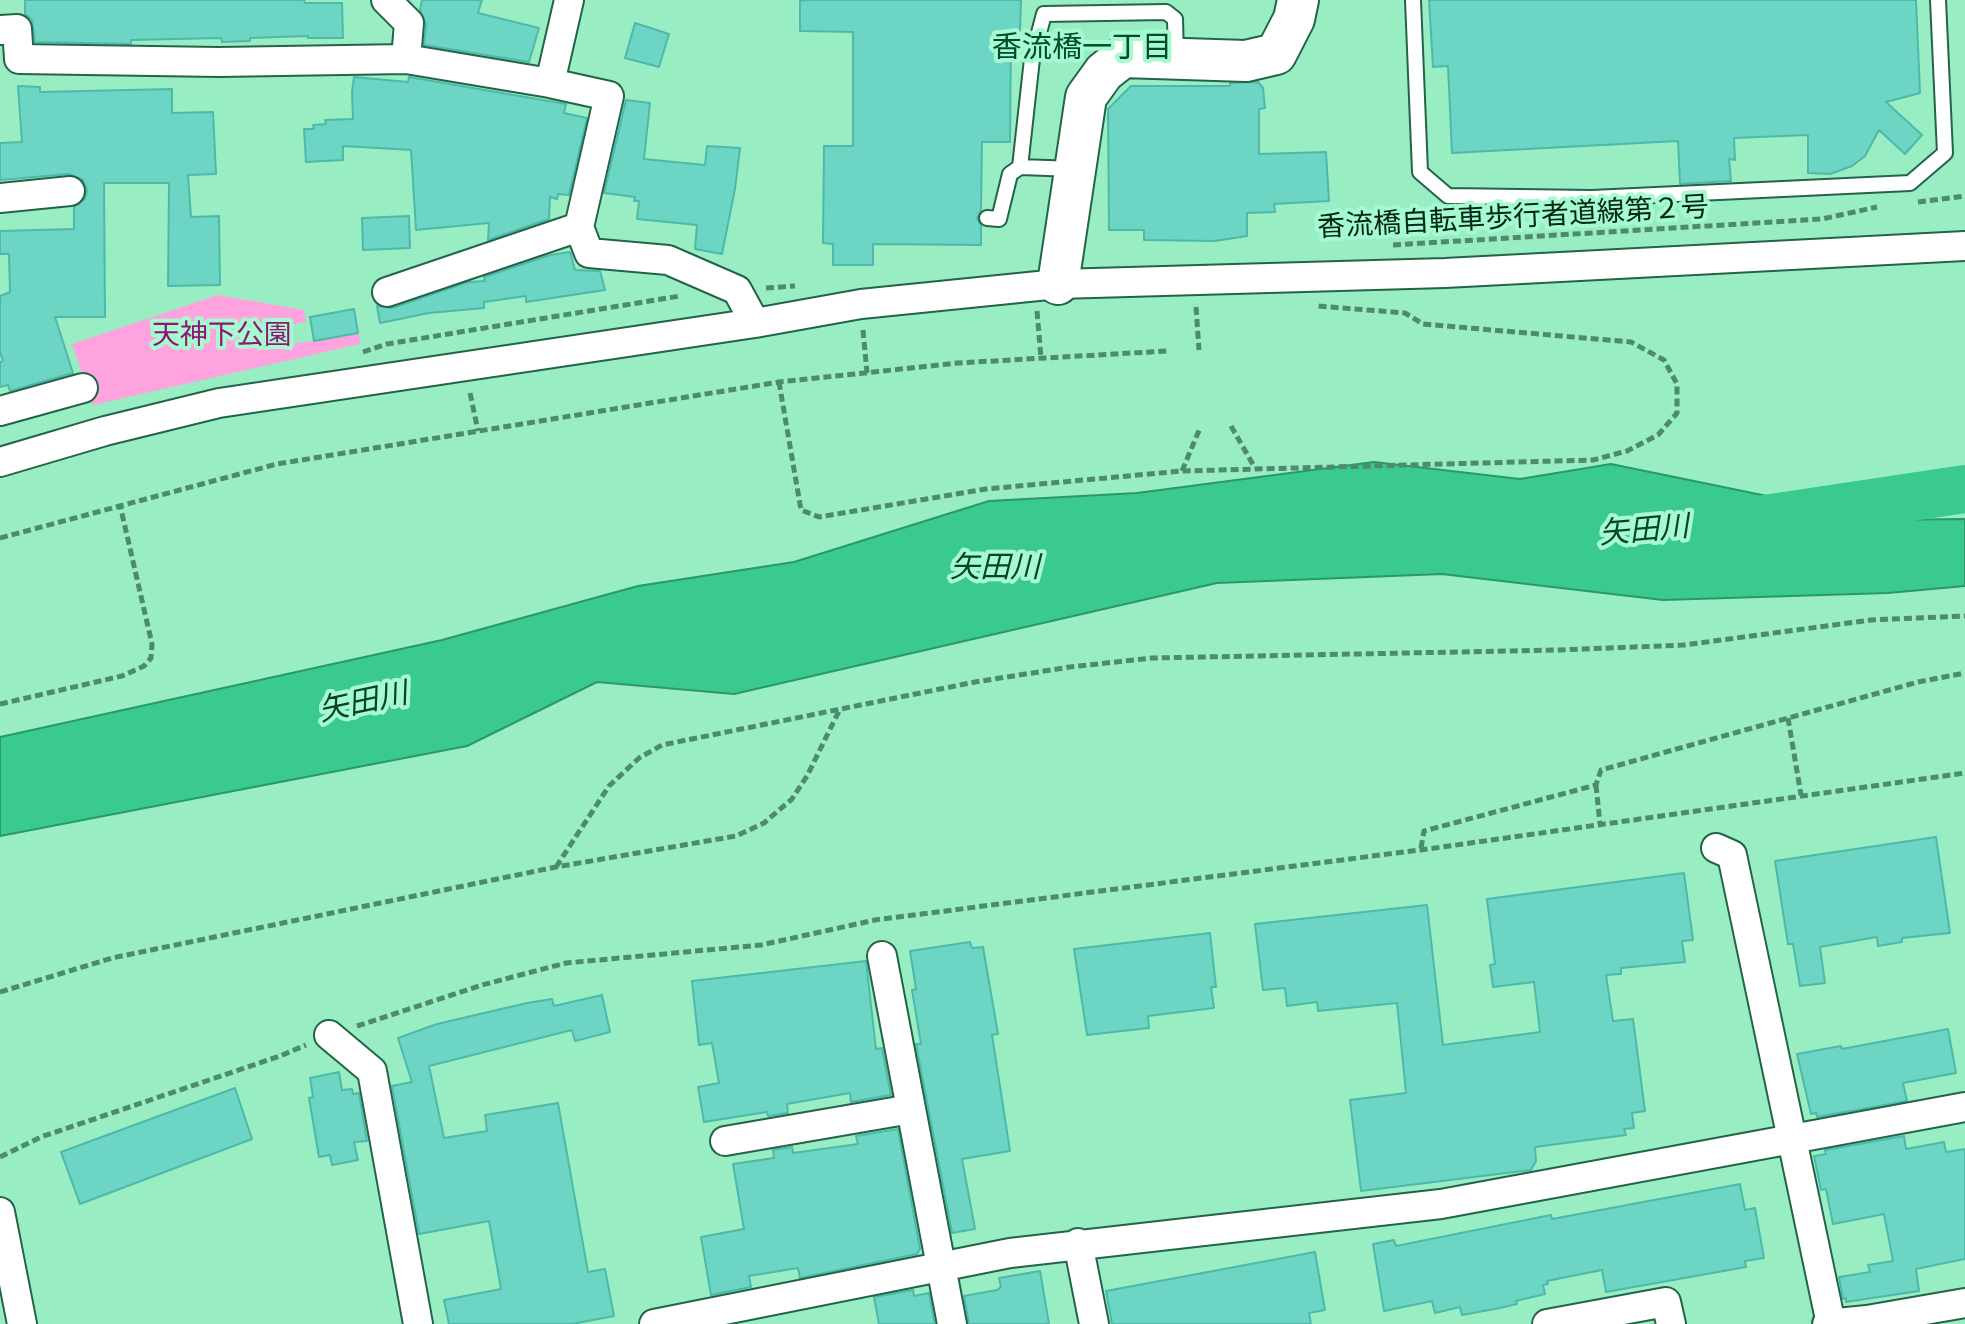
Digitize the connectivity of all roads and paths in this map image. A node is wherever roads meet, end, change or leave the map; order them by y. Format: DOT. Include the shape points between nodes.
graph roads {
  1 [pos="386,0"];
  2 [pos="569,0"];
  3 [pos="1298,0"];
  4 [pos="1413,0"];
  5 [pos="1938,0"];
  6 [pos="1063,7"];
  7 [pos="0,30"];
  8 [pos="406,59"];
  9 [pos="1176,59"];
  10 [pos="550,83"];
  11 [pos="1020,167"];
  12 [pos="1075,169"];
  13 [pos="70,191"];
  14 [pos="1965,196"];
  15 [pos="0,198"];
  16 [pos="1903,204"];
  17 [pos="1887,206"];
  18 [pos="987,218"];
  19 [pos="579,227"];
  20 [pos="1382,245"];
  21 [pos="1965,246"];
  22 [pos="1046,285"];
  23 [pos="387,292"];
  24 [pos="1195,300"];
  25 [pos="861,304"];
  26 [pos="1312,306"];
  27 [pos="755,323"];
  28 [pos="1199,350"];
  29 [pos="1167,351"];
  30 [pos="1041,358"];
  31 [pos="465,366"];
  32 [pos="867,373"];
  33 [pos="779,382"];
  34 [pos="83,388"];
  35 [pos="0,411"];
  36 [pos="1231,426"];
  37 [pos="1200,428"];
  38 [pos="478,431"];
  39 [pos="0,462"];
  40 [pos="1255,468"];
  41 [pos="1182,471"];
  42 [pos="120,505"];
  43 [pos="0,538"];
  44 [pos="1965,616"];
  45 [pos="1965,673"];
  46 [pos="0,704"];
  47 [pos="841,708"];
  48 [pos="1788,718"];
  49 [pos="1965,773"];
  50 [pos="1596,785"];
  51 [pos="1801,795"];
  52 [pos="1600,824"];
  53 [pos="1421,848"];
  54 [pos="1716,848"];
  55 [pos="556,867"];
  56 [pos="882,956"];
  57 [pos="0,992"];
  58 [pos="329,1035"];
  59 [pos="1965,1107"];
  60 [pos="911,1109"];
  61 [pos="1791,1139"];
  62 [pos="725,1141"];
  63 [pos="0,1157"];
  64 [pos="0,1212"];
  65 [pos="1078,1243"];
  66 [pos="941,1267"];
  67 [pos="1965,1303"];
  68 [pos="22,1324"];
  69 [pos="418,1324"];
  70 [pos="654,1324"];
  71 [pos="952,1324"];
  72 [pos="1094,1324"];
  73 [pos="1547,1324"];
  74 [pos="1671,1324"];
  75 [pos="1830,1324"];
  1 -- 8 [label="street" via="409,23"];
  2 -- 10 [label="street"];
  3 -- 9 [label="street" via="1276,54 1246,61"];
  4 -- 5 [label="lane" via="1420,172 1448,196 1592,198 1910,183 1945,153"];
  6 -- 9 [label="lane" via="1166,12 1175,19"];
  6 -- 11 [label="lane" via="1044,14 1032,59"];
  7 -- 8 [label="street" via="17,29 19,59"];
  8 -- 10 [label="street"];
  9 -- 12 [label="street" via="1123,57 1104,72 1086,97"];
  10 -- 19 [label="street" via="609,96"];
  11 -- 12 [label="lane"];
  11 -- 18 [label="lane" via="1010,174 999,219"];
  12 -- 22 [label="street"];
  13 -- 15 [label="street"];
  14 -- 16 [label="path"];
  17 -- 20 [label="path, 香流橋自転車歩行者道線第２号" via="1822,219"];
  19 -- 23 [label="street"];
  19 -- 27 [label="street" via="589,253 668,260 737,290"];
  21 -- 22 [label="street" via="1445,273"];
  22 -- 25 [label="street"];
  22 -- 30 [label="path"];
  24 -- 28 [label="path"];
  25 -- 27 [label="street"];
  25 -- 32 [label="path"];
  26 -- 40 [label="path" via="1405,313 1423,324 1631,342 1664,360 1677,384 1677,413 1658,435 1593,460"];
  27 -- 31 [label="street"];
  29 -- 30 [label="path"];
  30 -- 32 [label="path"];
  31 -- 38 [label="path"];
  31 -- 39 [label="street" via="219,403"];
  32 -- 33 [label="path"];
  33 -- 38 [label="path"];
  33 -- 41 [label="path" via="801,510 819,517 986,489"];
  34 -- 35 [label="street"];
  36 -- 40 [label="path"];
  37 -- 41 [label="path"];
  38 -- 42 [label="path" via="277,464"];
  40 -- 41 [label="path"];
  42 -- 43 [label="path"];
  42 -- 46 [label="path" via="151,658 122,676"];
  44 -- 47 [label="path" via="1857,622 1684,645 1152,658 975,682"];
  45 -- 48 [label="path"];
  47 -- 55 [label="path" via="662,745 609,786"];
  47 -- 55 [label="path" via="792,799 764,823 736,836"];
  48 -- 50 [label="path" via="1601,770"];
  48 -- 51 [label="path"];
  49 -- 51 [label="path"];
  50 -- 52 [label="path"];
  50 -- 53 [label="path" via="1424,831"];
  51 -- 52 [label="path"];
  52 -- 53 [label="path"];
  53 -- 58 [label="path" via="875,920 761,945 566,963"];
  54 -- 61 [label="street" via="1732,855"];
  55 -- 57 [label="path" via="112,958"];
  56 -- 60 [label="street"];
  58 -- 63 [label="path" via="41,1137"];
  58 -- 69 [label="street" via="372,1071"];
  59 -- 61 [label="street"];
  60 -- 62 [label="street"];
  60 -- 66 [label="street"];
  61 -- 65 [label="street" via="1441,1204"];
  61 -- 75 [label="street"];
  64 -- 68 [label="street"];
  65 -- 66 [label="street"];
  65 -- 72 [label="street"];
  66 -- 70 [label="street"];
  66 -- 71 [label="street"];
  67 -- 75 [label="street"];
  73 -- 74 [label="street" via="1666,1302"];
}
